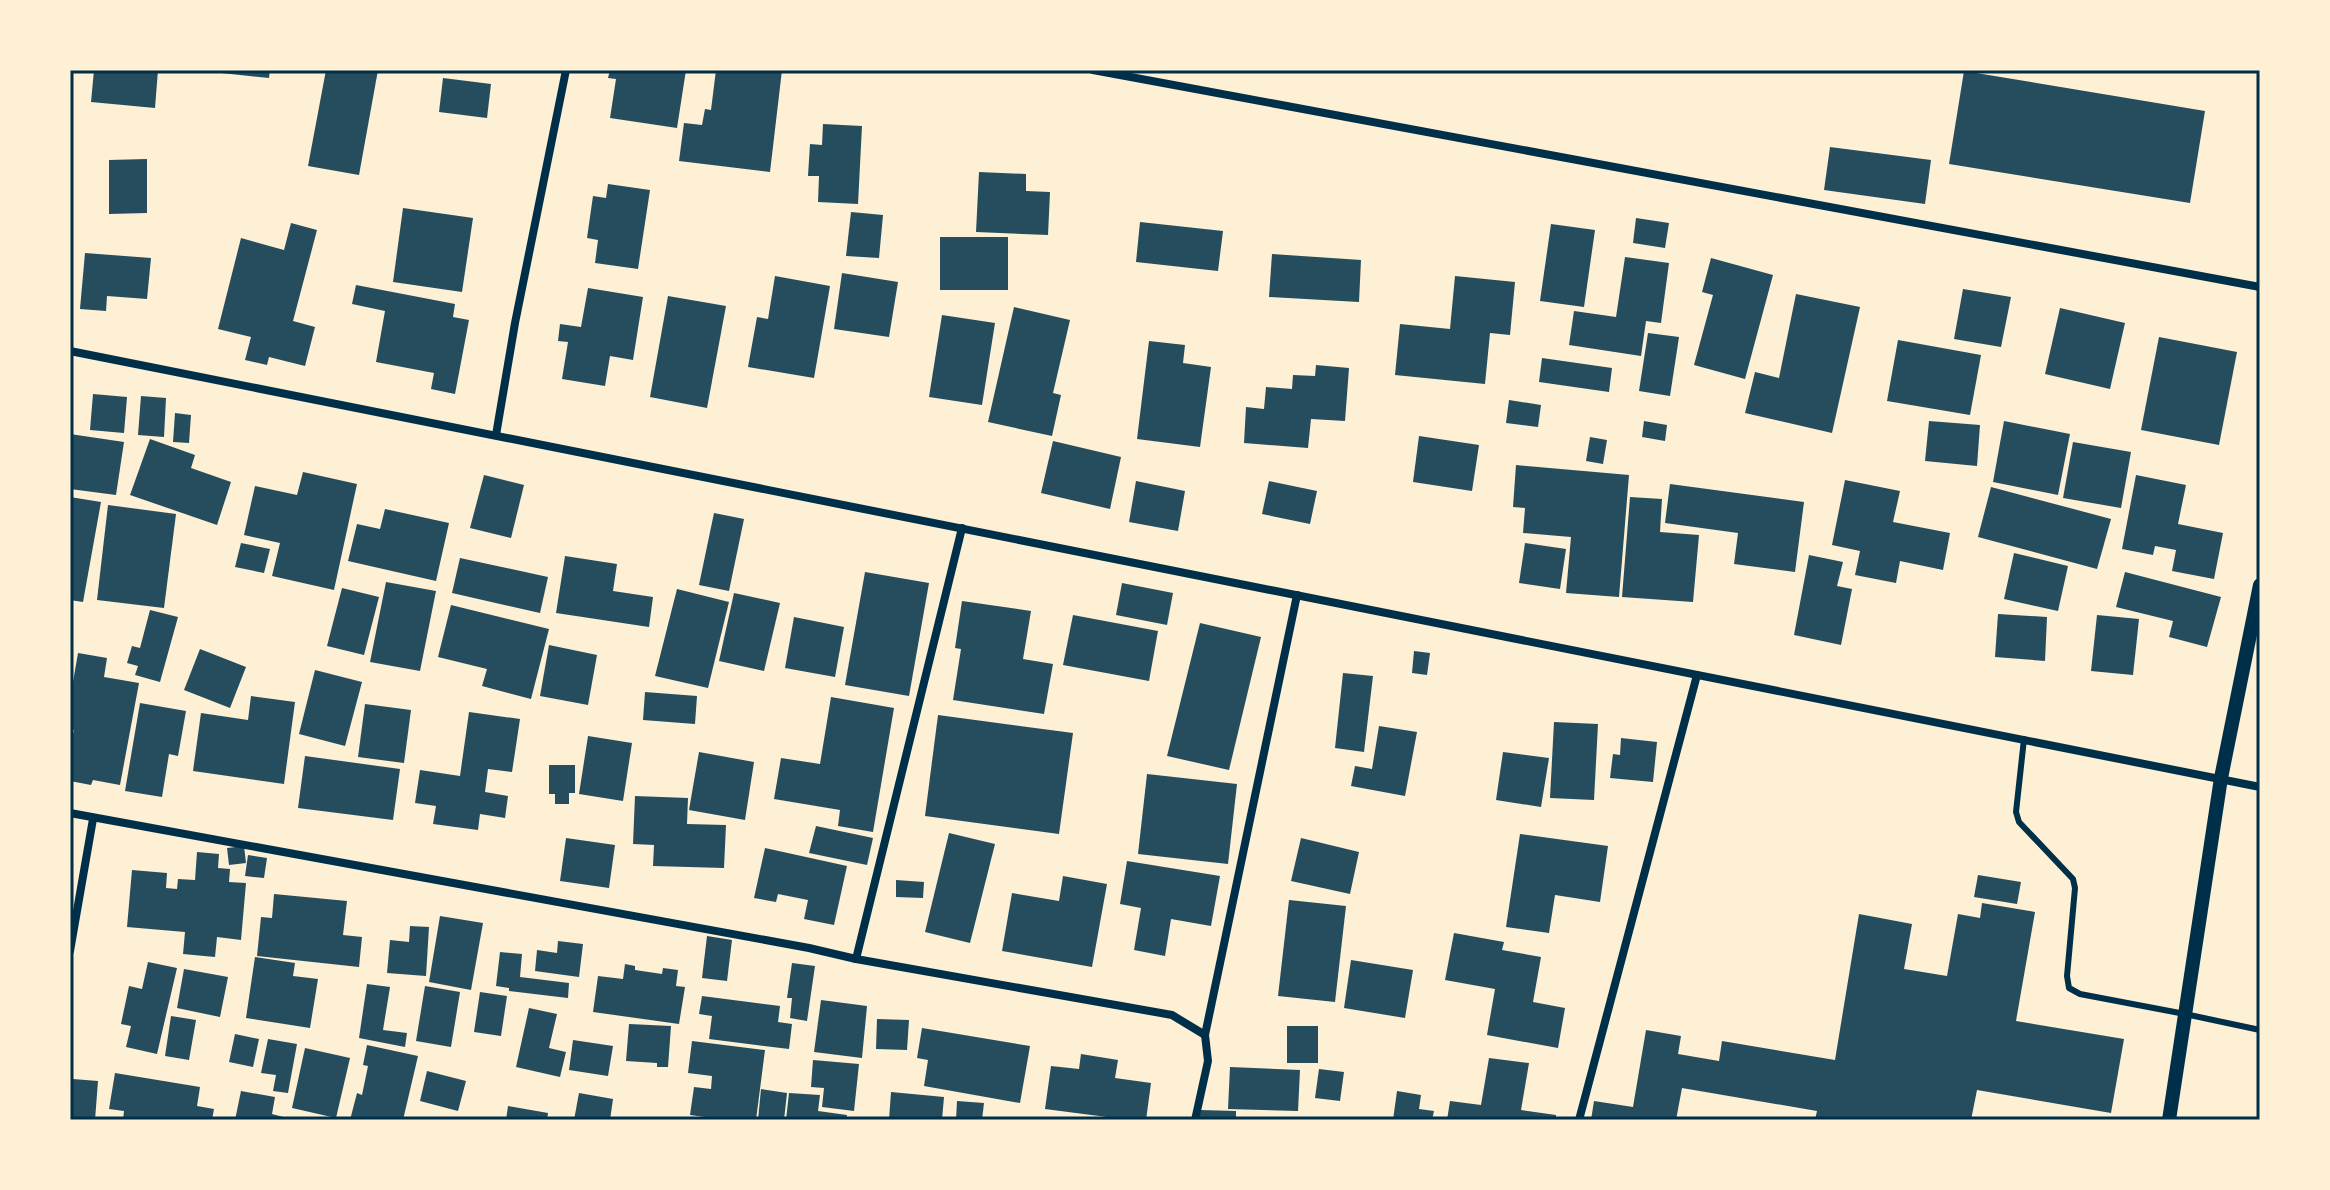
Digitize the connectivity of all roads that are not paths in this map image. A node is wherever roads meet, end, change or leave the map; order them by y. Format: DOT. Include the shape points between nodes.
graph roads {
  1 [pos="566,70"];
  2 [pos="1093,70"];
  3 [pos="2260,287"];
  4 [pos="70,351"];
  5 [pos="496,435"];
  6 [pos="962,528"];
  7 [pos="2260,585"];
  8 [pos="1297,595"];
  9 [pos="1697,675"];
  10 [pos="2024,739"];
  11 [pos="2221,778"];
  12 [pos="2260,787"];
  13 [pos="70,813"];
  14 [pos="93,819"];
  15 [pos="70,951"];
  16 [pos="856,959"];
  17 [pos="2185,1014"];
  18 [pos="2260,1030"];
  19 [pos="1205,1035"];
  20 [pos="1195,1120"];
  21 [pos="1579,1120"];
  22 [pos="2169,1120"];
  1 -- 5 [label="street"];
  2 -- 3 [label="street"];
  4 -- 5 [label="street"];
  5 -- 6 [label="street"];
  6 -- 8 [label="street"];
  6 -- 16 [label="street"];
  7 -- 11 [label="street"];
  8 -- 9 [label="street"];
  8 -- 19 [label="street"];
  9 -- 10 [label="street"];
  9 -- 21 [label="street"];
  10 -- 11 [label="street"];
  10 -- 17 [label="lane" via="2019,822 2073,879 2075,888 2069,988"];
  11 -- 12 [label="street"];
  11 -- 17 [label="street"];
  13 -- 14 [label="street"];
  14 -- 15 [label="street"];
  14 -- 16 [label="street"];
  16 -- 19 [label="street" via="1172,1015"];
  17 -- 18 [label="lane"];
  17 -- 22 [label="street"];
  19 -- 20 [label="street" via="1208,1061"];
}
